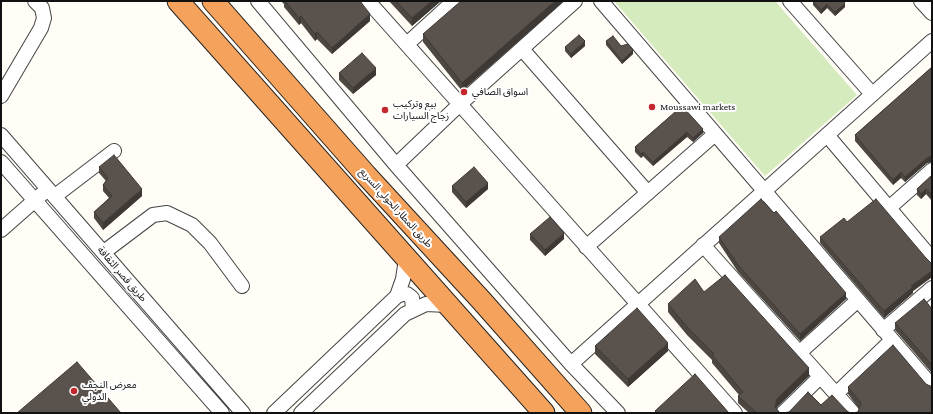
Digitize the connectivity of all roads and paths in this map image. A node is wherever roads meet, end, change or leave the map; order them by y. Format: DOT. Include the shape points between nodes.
graph roads {
  1 [pos="35,1"];
  2 [pos="178,1"];
  3 [pos="213,1"];
  4 [pos="258,1"];
  5 [pos="368,1"];
  6 [pos="454,1"];
  7 [pos="575,1"];
  8 [pos="601,1"];
  9 [pos="790,1"];
  10 [pos="921,1"];
  11 [pos="932,13"];
  12 [pos="932,41"];
  13 [pos="407,44"];
  14 [pos="522,49"];
  15 [pos="2,91"];
  16 [pos="872,94"];
  17 [pos="460,104"];
  18 [pos="1,134"];
  19 [pos="715,134"];
  20 [pos="827,135"];
  21 [pos="114,151"];
  22 [pos="1,162"];
  23 [pos="396,165"];
  24 [pos="932,170"];
  25 [pos="764,191"];
  26 [pos="52,192"];
  27 [pos="648,193"];
  28 [pos="35,200"];
  29 [pos="890,207"];
  30 [pos="1,230"];
  31 [pos="703,245"];
  32 [pos="586,247"];
  33 [pos="104,252"];
  34 [pos="406,259"];
  35 [pos="932,259"];
  36 [pos="242,286"];
  37 [pos="932,288"];
  38 [pos="397,296"];
  39 [pos="481,300"];
  40 [pos="858,300"];
  41 [pos="638,304"];
  42 [pos="413,309"];
  43 [pos="453,311"];
  44 [pos="888,335"];
  45 [pos="522,347"];
  46 [pos="799,353"];
  47 [pos="498,362"];
  48 [pos="570,364"];
  49 [pos="820,376"];
  50 [pos="932,386"];
  51 [pos="836,394"];
  52 [pos="222,413"];
  53 [pos="243,413"];
  54 [pos="274,413"];
  55 [pos="301,413"];
  56 [pos="544,413"];
  57 [pos="581,413"];
  58 [pos="618,413"];
  59 [pos="735,413"];
  60 [pos="783,413"];
  61 [pos="853,413"];
  1 -- 15 [label="street" via="42,8 44,18 41,28"];
  2 -- 34 [label="highway"];
  3 -- 39 [label="highway, طريق المطار الحولي السريع" via="366,175"];
  4 -- 23 [label="street"];
  5 -- 13 [label="street"];
  6 -- 13 [label="street"];
  7 -- 14 [label="street"];
  8 -- 19 [label="street"];
  9 -- 16 [label="street"];
  10 -- 11 [label="street"];
  12 -- 16 [label="street"];
  13 -- 17 [label="street"];
  14 -- 17 [label="street"];
  14 -- 27 [label="street"];
  16 -- 20 [label="street"];
  17 -- 23 [label="street"];
  17 -- 32 [label="street"];
  18 -- 26 [label="street, طريق قصر الثقافة"];
  19 -- 25 [label="street"];
  19 -- 27 [label="street"];
  20 -- 25 [label="street"];
  20 -- 29 [label="street"];
  21 -- 26 [label="street"];
  22 -- 28 [label="street, طريق قصر الثقافة"];
  23 -- 48 [label="street"];
  24 -- 29 [label="street"];
  25 -- 31 [label="street"];
  25 -- 40 [label="street"];
  26 -- 28 [label="street"];
  26 -- 33 [label="street, طريق قصر الثقافة"];
  27 -- 32 [label="street"];
  28 -- 30 [label="street"];
  28 -- 52 [label="street, طريق قصر الثقافة"];
  29 -- 35 [label="street"];
  31 -- 41 [label="street"];
  31 -- 46 [label="street"];
  32 -- 41 [label="street"];
  33 -- 36 [label="street" via="154,215 167,213 192,225 210,243"];
  33 -- 53 [label="street, طريق قصر الثقافة"];
  34 -- 38 [label="street"];
  34 -- 43 [label="highway"];
  37 -- 44 [label="street"];
  38 -- 42 [label="street" via="408,294 412,298"];
  38 -- 54 [label="street"];
  39 -- 43 [label="highway" via="479,316 467,320"];
  39 -- 45 [label="highway, طريق المطار الحولي السريع"];
  40 -- 44 [label="street"];
  40 -- 46 [label="street"];
  41 -- 48 [label="street"];
  41 -- 59 [label="street"];
  42 -- 43 [label="street" via="426,304"];
  42 -- 55 [label="street" via="399,318"];
  43 -- 47 [label="highway"];
  44 -- 50 [label="street"];
  44 -- 51 [label="street"];
  45 -- 47 [label="highway" via="514,344 505,346 499,353"];
  45 -- 57 [label="highway, طريق المطار الحولي السريع"];
  46 -- 49 [label="street"];
  47 -- 56 [label="highway"];
  48 -- 58 [label="street"];
  49 -- 51 [label="street"];
  49 -- 60 [label="street"];
  51 -- 61 [label="street"];
}
